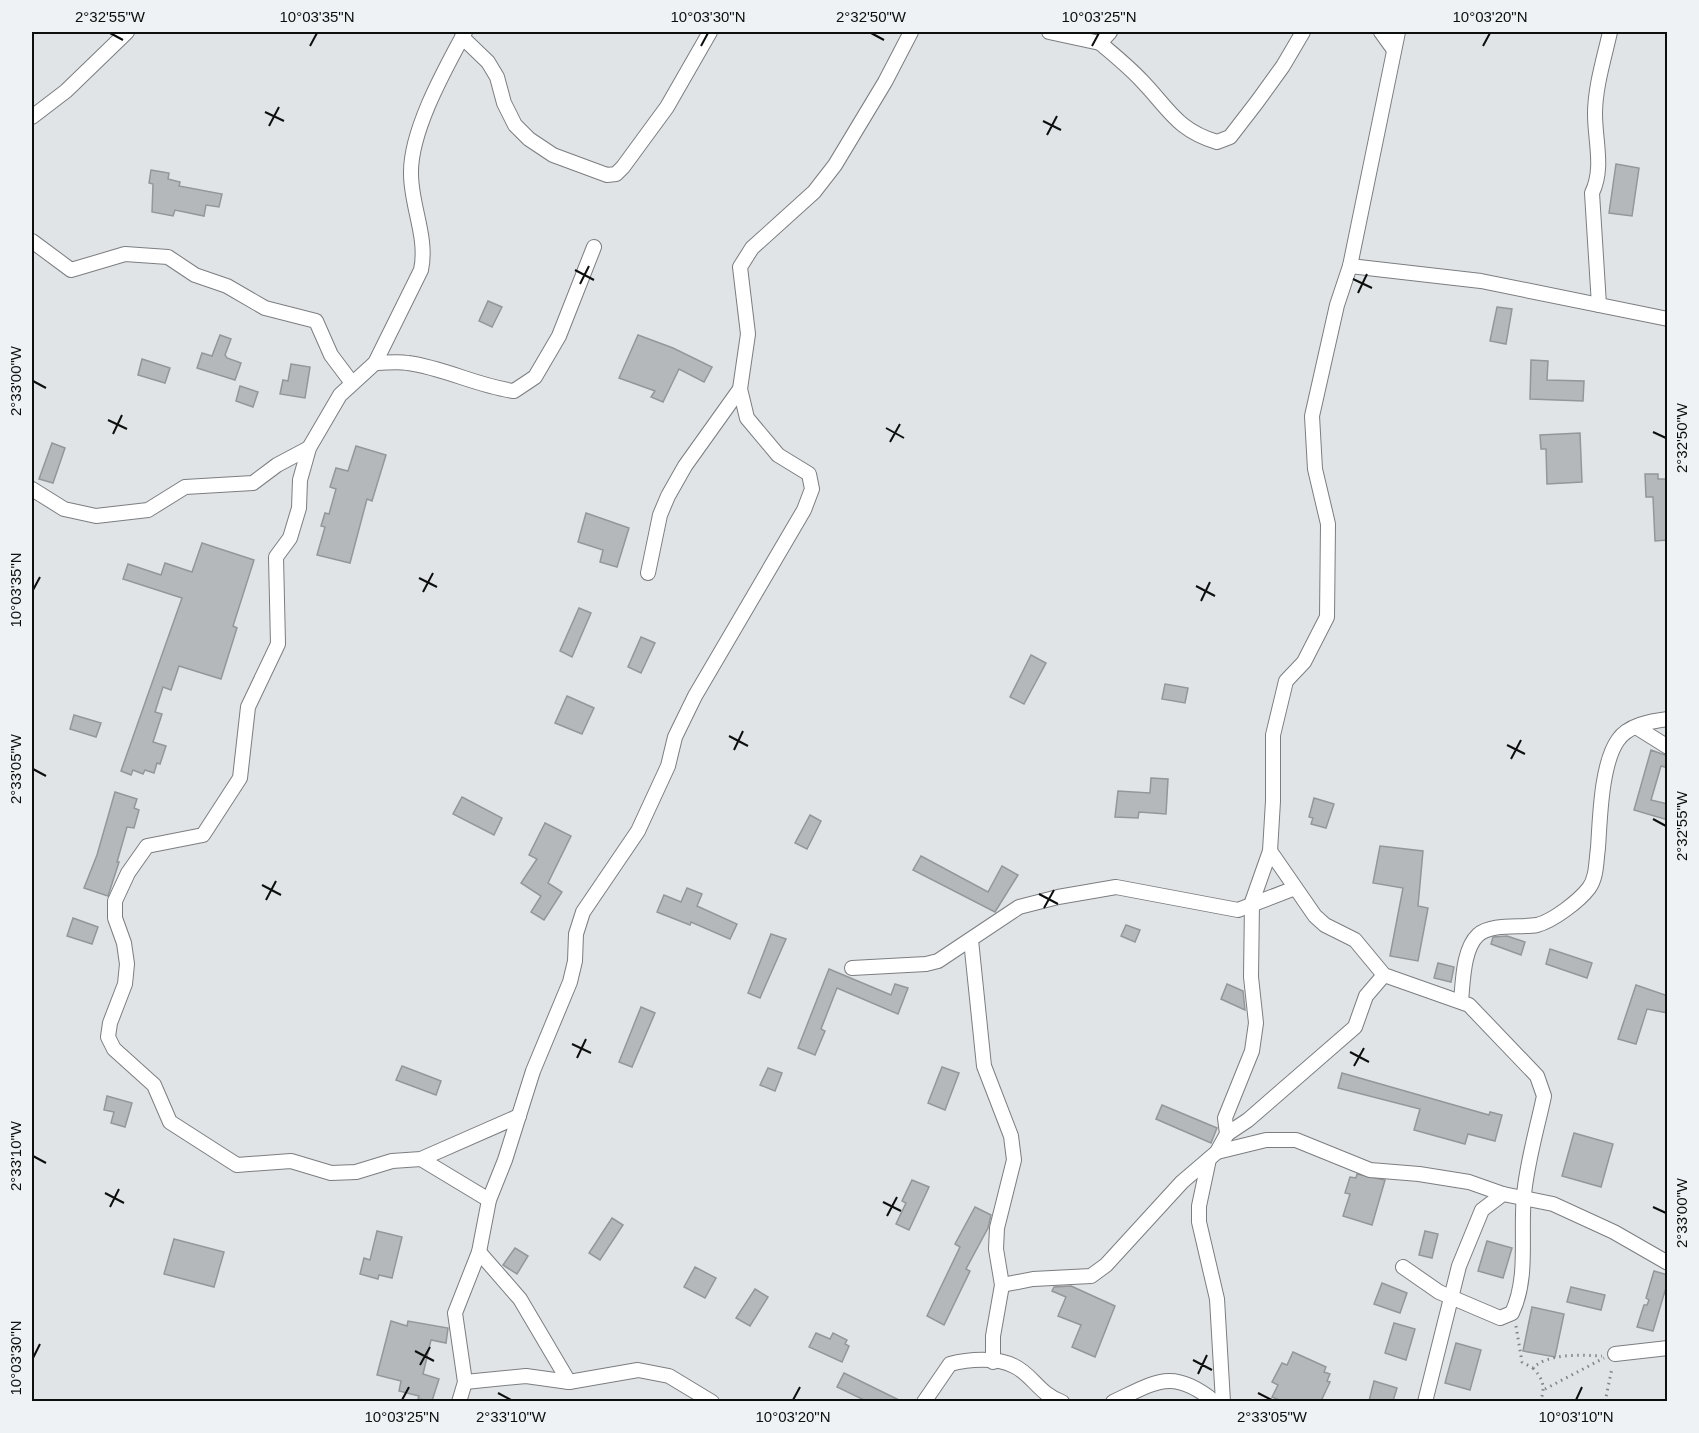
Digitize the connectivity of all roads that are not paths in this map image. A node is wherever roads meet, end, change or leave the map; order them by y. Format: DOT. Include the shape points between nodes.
graph roads {
  1 [pos="127,32"];
  2 [pos="710,32"];
  3 [pos="911,32"];
  4 [pos="1049,32"];
  5 [pos="1110,32"];
  6 [pos="1303,32"];
  7 [pos="1381,32"];
  8 [pos="1398,32"];
  9 [pos="1610,32"];
  10 [pos="464,34"];
  11 [pos="1100,43"];
  12 [pos="1394,50"];
  13 [pos="32,117"];
  14 [pos="32,241"];
  15 [pos="594,246"];
  16 [pos="1350,266"];
  17 [pos="1599,305"];
  18 [pos="1668,319"];
  19 [pos="375,363"];
  20 [pos="352,383"];
  21 [pos="740,390"];
  22 [pos="309,448"];
  23 [pos="32,489"];
  24 [pos="648,573"];
  25 [pos="1668,718"];
  26 [pos="1636,727"];
  27 [pos="1667,743"];
  28 [pos="1270,850"];
  29 [pos="1294,888"];
  30 [pos="1252,902"];
  31 [pos="971,940"];
  32 [pos="852,968"];
  33 [pos="1384,975"];
  34 [pos="1461,1001"];
  35 [pos="519,1116"];
  36 [pos="1227,1134"];
  37 [pos="1213,1156"];
  38 [pos="421,1159"];
  39 [pos="1503,1194"];
  40 [pos="1523,1197"];
  41 [pos="489,1200"];
  42 [pos="479,1251"];
  43 [pos="1668,1263"];
  44 [pos="1403,1267"];
  45 [pos="1002,1285"];
  46 [pos="1452,1298"];
  47 [pos="1668,1348"];
  48 [pos="1615,1354"];
  49 [pos="993,1362"];
  50 [pos="465,1382"];
  51 [pos="569,1382"];
  52 [pos="459,1401"];
  53 [pos="712,1401"];
  54 [pos="924,1401"];
  55 [pos="1062,1401"];
  56 [pos="1113,1401"];
  57 [pos="1215,1401"];
  58 [pos="1223,1401"];
  59 [pos="1425,1401"];
  1 -- 13 [label="street" via="66,92"];
  2 -- 10 [label="street" via="667,107 623,167 616,174 607,175 553,156 529,139 515,125 488,62"];
  3 -- 21 [label="street" via="835,165 814,192 752,248 740,267 748,334"];
  4 -- 11 [label="street"];
  5 -- 11 [label="street"];
  6 -- 11 [label="street" via="1230,137 1217,142 1197,136 1178,123 1143,82"];
  7 -- 12 [label="street"];
  8 -- 12 [label="street"];
  9 -- 17 [label="street" via="1595,113 1598,162 1592,193"];
  10 -- 19 [label="street" via="417,139 411,171 412,201 425,254 421,270"];
  12 -- 16 [label="street"];
  14 -- 20 [label="street" via="71,270 125,254 168,257 195,275 227,285 265,308 316,321 331,355"];
  15 -- 19 [label="street" via="559,336 535,377 514,391 406,363"];
  16 -- 17 [label="street" via="1480,281"];
  16 -- 28 [label="street" via="1337,305 1312,416 1315,469 1328,524 1327,617 1304,662 1286,681 1280,700 1273,735"];
  17 -- 18 [label="street"];
  19 -- 20 [label="street"];
  20 -- 22 [label="street" via="340,395"];
  21 -- 24 [label="street" via="668,495"];
  21 -- 35 [label="street" via="747,418 778,455 809,474 812,489 804,510 695,696 638,831 583,912 570,982 548,1031"];
  22 -- 23 [label="street" via="253,483 186,487 148,510 96,516 64,509"];
  22 -- 38 [label="street" via="290,538 276,557 278,644 248,707 240,778 203,835 147,846 128,873 115,901 115,918 127,964 125,984 108,1037 114,1049 154,1086 170,1122 237,1165 291,1161 332,1173"];
  25 -- 26 [label="street"];
  26 -- 27 [label="street"];
  26 -- 34 [label="street" via="1618,740 1611,756 1590,887 1539,924 1479,935 1465,968"];
  28 -- 29 [label="street"];
  28 -- 30 [label="street"];
  29 -- 30 [label="street"];
  29 -- 33 [label="street" via="1325,926 1355,940"];
  30 -- 31 [label="street" via="1238,910 1225,910 1110,888 1019,907"];
  30 -- 36 [label="street" via="1251,977 1256,1023 1252,1051 1226,1118"];
  31 -- 32 [label="street" via="926,964"];
  31 -- 45 [label="street" via="984,1066 1011,1136 1014,1160 997,1228"];
  33 -- 34 [label="street"];
  33 -- 36 [label="street" via="1366,996 1355,1027"];
  34 -- 40 [label="street" via="1517,1053 1537,1076 1544,1096"];
  35 -- 38 [label="street"];
  35 -- 41 [label="street"];
  36 -- 37 [label="street"];
  37 -- 39 [label="street" via="1266,1140 1296,1140 1370,1170 1469,1182"];
  37 -- 45 [label="street" via="1182,1182 1106,1265 1091,1276"];
  37 -- 58 [label="street" via="1199,1206 1199,1222 1217,1299"];
  38 -- 41 [label="street"];
  39 -- 40 [label="street"];
  39 -- 46 [label="street" via="1482,1210 1459,1266"];
  40 -- 43 [label="street" via="1553,1204"];
  40 -- 46 [label="street" via="1522,1264 1512,1313 1500,1318"];
  41 -- 42 [label="street"];
  42 -- 50 [label="street" via="455,1312"];
  42 -- 51 [label="street" via="520,1299"];
  44 -- 46 [label="street"];
  45 -- 49 [label="street" via="993,1336"];
  46 -- 59 [label="street"];
  47 -- 48 [label="street"];
  49 -- 54 [label="street" via="978,1358 950,1364"];
  49 -- 55 [label="street" via="1014,1366 1038,1388"];
  50 -- 51 [label="street" via="526,1376"];
  50 -- 52 [label="street"];
  51 -- 53 [label="street" via="638,1370 669,1376"];
  56 -- 57 [label="street" via="1152,1383 1174,1379"];
}
